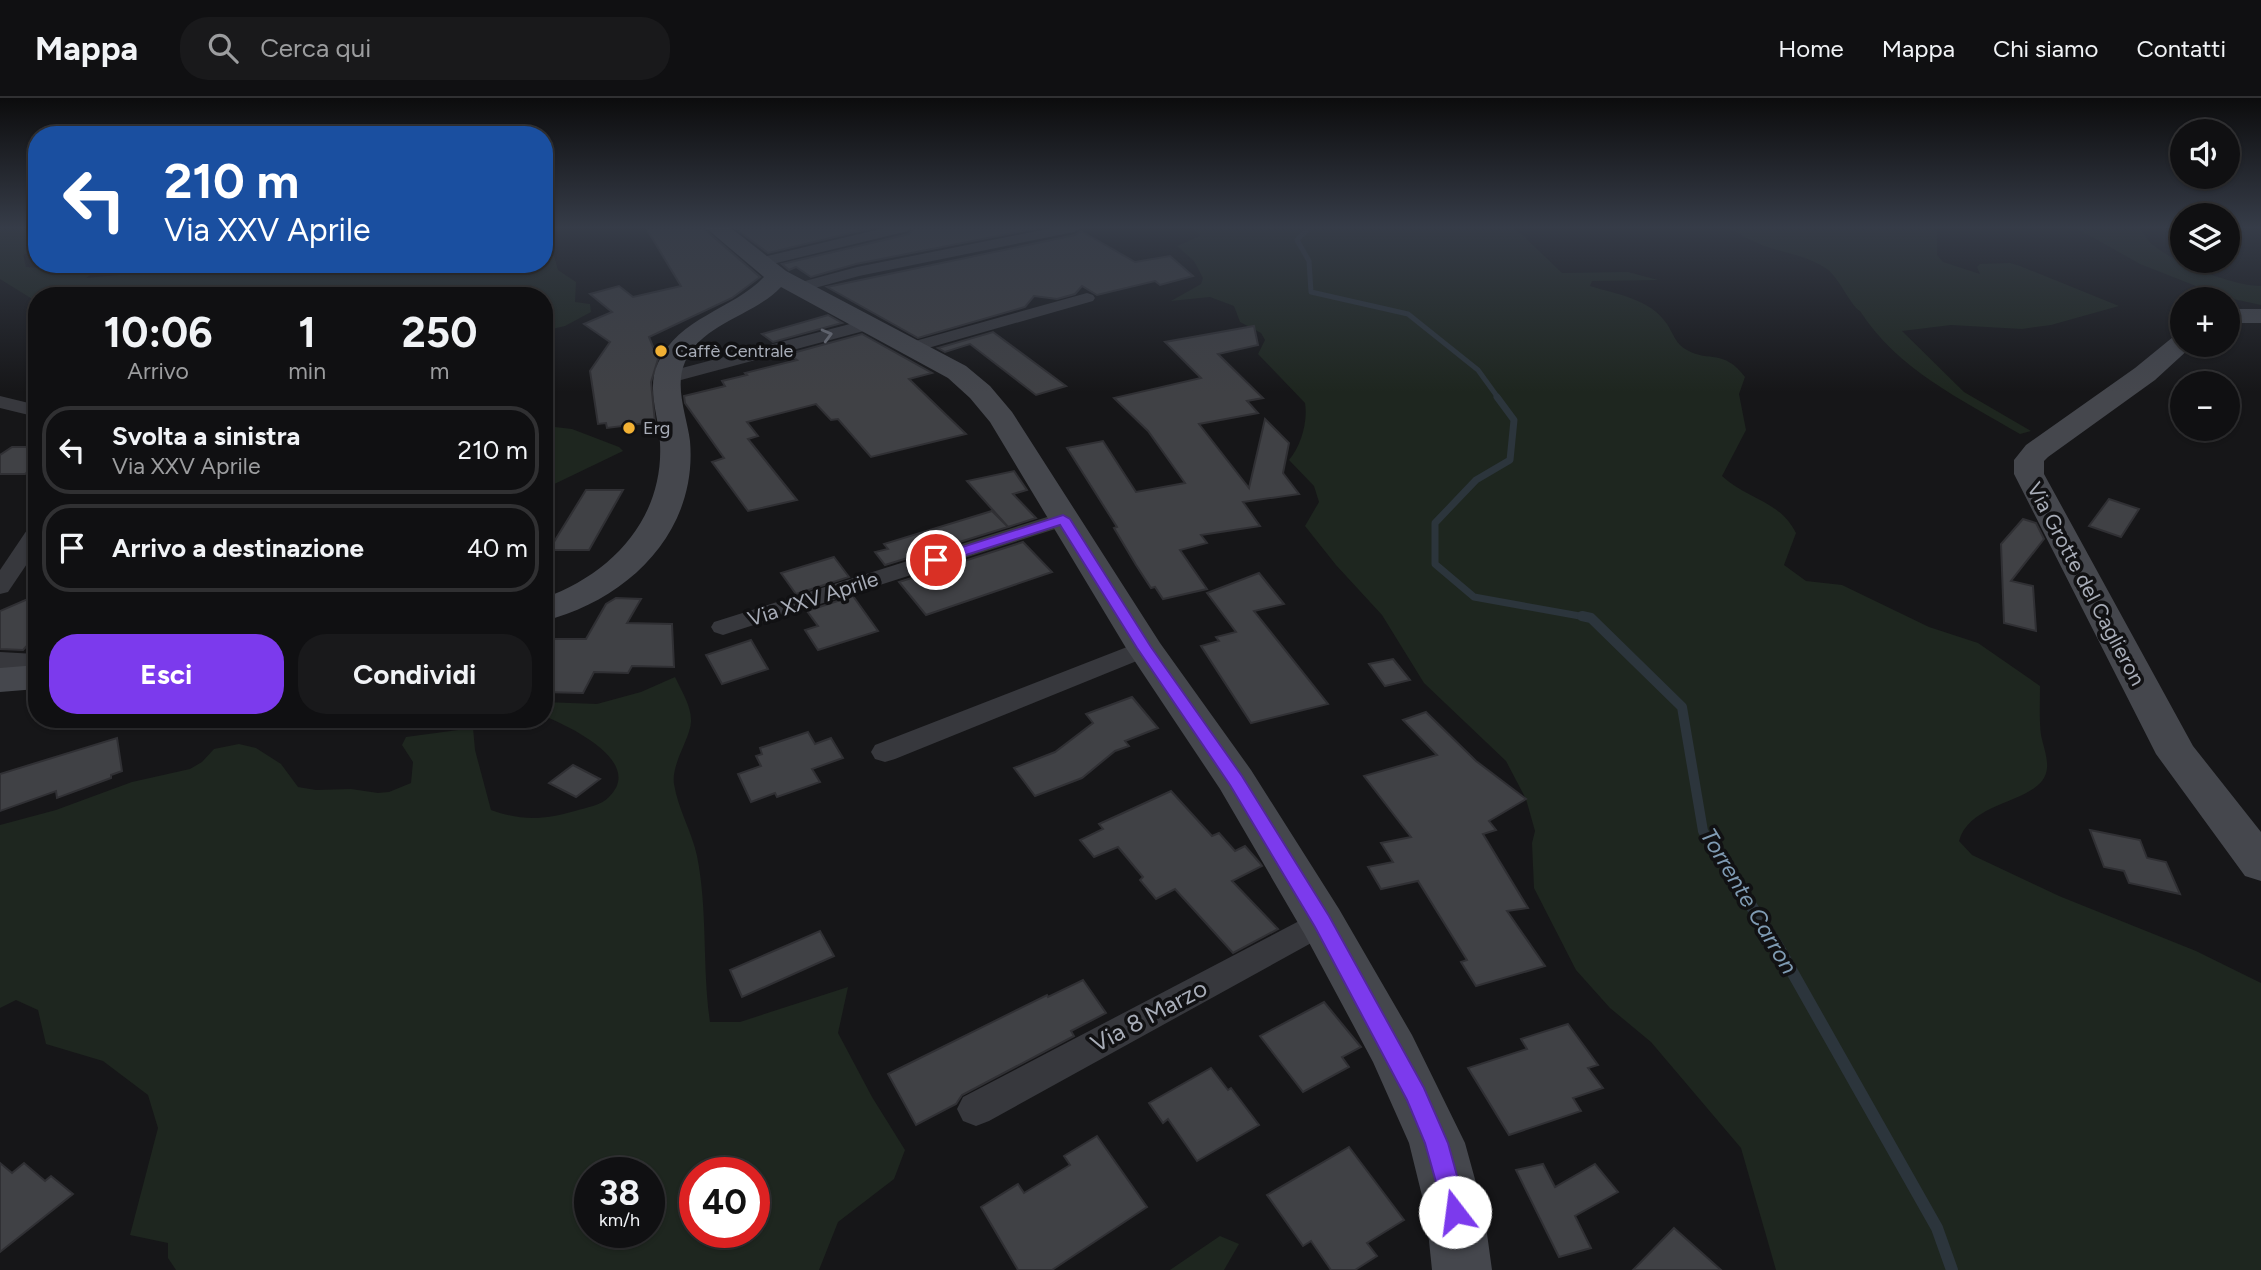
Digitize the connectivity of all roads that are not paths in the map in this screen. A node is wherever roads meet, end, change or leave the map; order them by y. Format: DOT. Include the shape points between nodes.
graph roads {
  1 [pos="768,283"];
  2 [pos="788,283"];
  3 [pos="1087,298"];
  4 [pos="2240,316"];
  5 [pos="2261,316"];
  6 [pos="869,324"];
  7 [pos="914,347"];
  8 [pos="2170,352"];
  9 [pos="666,378"];
  10 [pos="0,402"];
  11 [pos="28,409"];
  12 [pos="1063,519"];
  13 [pos="28,545"];
  14 [pos="0,587"];
  15 [pos="553,607"];
  16 [pos="723,627"];
  17 [pos="1145,648"];
  18 [pos="886,752"];
  19 [pos="2261,864"];
  20 [pos="1322,922"];
  21 [pos="976,1109"];
  22 [pos="1450,1263"];
  1 -- 9 [label="street" via="716,317 681,348"];
  2 -- 6 [label="street"];
  3 -- 7 [label="street"];
  4 -- 5 [label="street"];
  6 -- 7 [label="street"];
  9 -- 6 [label="street, one-way"];
  7 -- 12 [label="street" via="981,391 1016,439"];
  8 -- 19 [label="street, Via Grotte del Caglieron" via="2036,451 2029,460 2029,474 2177,754"];
  9 -- 15 [label="street" via="676,445 664,509 652,533 611,579"];
  10 -- 11 [label="street"];
  12 -- 16 [label="street, Via XXV Aprile"];
  12 -- 17 [label="street"];
  13 -- 14 [label="street"];
  17 -- 18 [label="street"];
  17 -- 20 [label="street" via="1236,780"];
  20 -- 21 [label="street, Via 8 Marzo"];
  20 -- 22 [label="street" via="1394,1051 1437,1143 1455,1212"];
}
